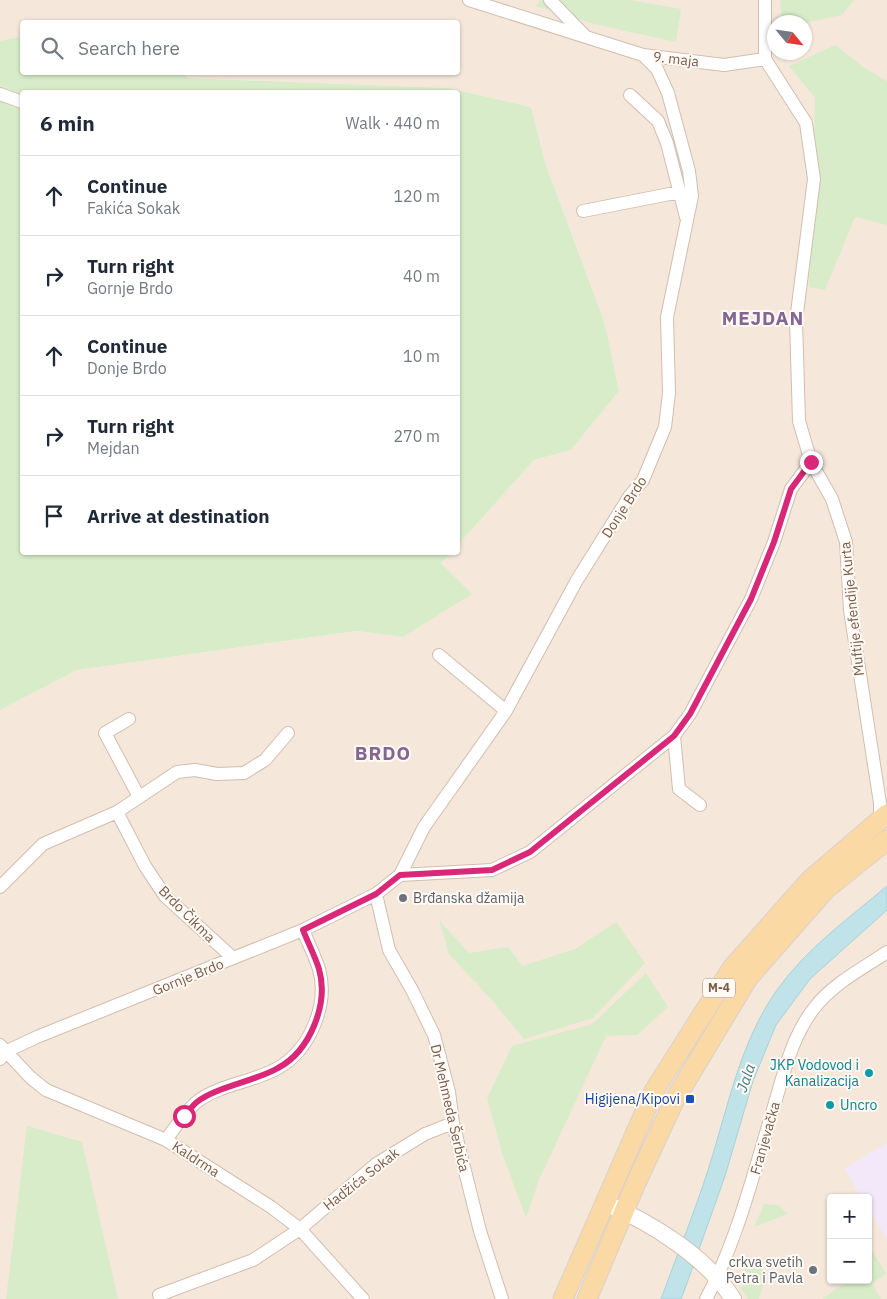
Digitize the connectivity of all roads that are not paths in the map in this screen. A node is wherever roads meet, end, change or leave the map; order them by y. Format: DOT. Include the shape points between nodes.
graph roads {
  1 [pos="469,0"];
  2 [pos="550,0"];
  3 [pos="764,0"];
  4 [pos="588,39"];
  5 [pos="644,55"];
  6 [pos="766,59"];
  7 [pos="0,94"];
  8 [pos="630,95"];
  9 [pos="20,101"];
  10 [pos="680,192"];
  11 [pos="583,211"];
  12 [pos="687,224"];
  13 [pos="811,462"];
  14 [pos="439,655"];
  15 [pos="506,712"];
  16 [pos="129,719"];
  17 [pos="288,733"];
  18 [pos="674,736"];
  19 [pos="139,797"];
  20 [pos="700,805"];
  21 [pos="117,812"];
  22 [pos="884,817"];
  23 [pos="887,840"];
  24 [pos="400,875"];
  25 [pos="0,888"];
  26 [pos="376,894"];
  27 [pos="303,930"];
  28 [pos="887,952"];
  29 [pos="233,958"];
  30 [pos="2,1052"];
  31 [pos="453,1123"];
  32 [pos="166,1140"];
  33 [pos="605,1203"];
  34 [pos="624,1211"];
  35 [pos="300,1229"];
  36 [pos="716,1278"];
  37 [pos="159,1295"];
  38 [pos="363,1299"];
  39 [pos="502,1299"];
  40 [pos="562,1299"];
  41 [pos="587,1299"];
  42 [pos="706,1299"];
  43 [pos="733,1299"];
  1 -- 4 [label="street, 9. maja"];
  2 -- 4 [label="street, 9. maja"];
  3 -- 6 [label="street"];
  4 -- 5 [label="street, 9. maja"];
  5 -- 6 [label="street, 9. maja" via="724,65"];
  5 -- 12 [label="street, Donje Brdo" via="657,69 668,93 686,162 692,196"];
  6 -- 13 [label="street, Muftije efendije Kurta" via="806,123 814,180 796,321 798,421"];
  7 -- 9 [label="street"];
  8 -- 10 [label="street, Donje Brdo" via="658,121"];
  10 -- 11 [label="street"];
  10 -- 12 [label="street, Donje Brdo"];
  12 -- 15 [label="street, Donje Brdo" via="667,317 669,393 665,427 643,480 577,580"];
  13 -- 18 [label="street" via="791,489 751,599 690,714"];
  13 -- 22 [label="street, Muftije efendije Kurta" via="832,499 846,542 850,610"];
  14 -- 15 [label="street"];
  15 -- 24 [label="street, Donje Brdo" via="424,827"];
  16 -- 19 [label="street" via="105,734"];
  17 -- 19 [label="street" via="266,760 244,774 195,770 177,772"];
  18 -- 20 [label="street" via="679,789"];
  18 -- 24 [label="street" via="530,852 492,870"];
  19 -- 21 [label="street"];
  21 -- 25 [label="street" via="43,844"];
  21 -- 29 [label="street, Brdo Čikma" via="165,896"];
  22 -- 33 [label="main road, M-4" via="810,880 732,968 654,1090"];
  23 -- 34 [label="main road, M-4" via="826,888 748,978 674,1101"];
  24 -- 26 [label="street, Donje Brdo"];
  26 -- 27 [label="street, Gornje Brdo"];
  26 -- 31 [label="street, Dr Mehmeda Šerbića" via="389,950 434,1035 449,1092"];
  27 -- 29 [label="street, Gornje Brdo"];
  27 -- 32 [label="street" via="320,970 316,1020 306,1042 278,1068 197,1102"];
  28 -- 36 [label="street, Franjevačka" via="827,993 800,1030 750,1189"];
  29 -- 30 [label="street, Gornje Brdo"];
  30 -- 32 [label="street, Kaldrma" via="46,1090"];
  31 -- 35 [label="street, Hadžića Sokak" via="425,1134 376,1164"];
  31 -- 39 [label="street, Dr Mehmeda Šerbića" via="480,1231"];
  32 -- 35 [label="street, Kaldrma" via="271,1206"];
  33 -- 34 [label="street"];
  33 -- 40 [label="main road, M-4"];
  34 -- 36 [label="street" via="665,1233"];
  34 -- 41 [label="main road, M-4"];
  35 -- 37 [label="street, Hadžića Sokak" via="253,1260"];
  35 -- 38 [label="street, Kaldrma"];
  36 -- 42 [label="street, Franjevačka"];
  36 -- 43 [label="street"];
}
